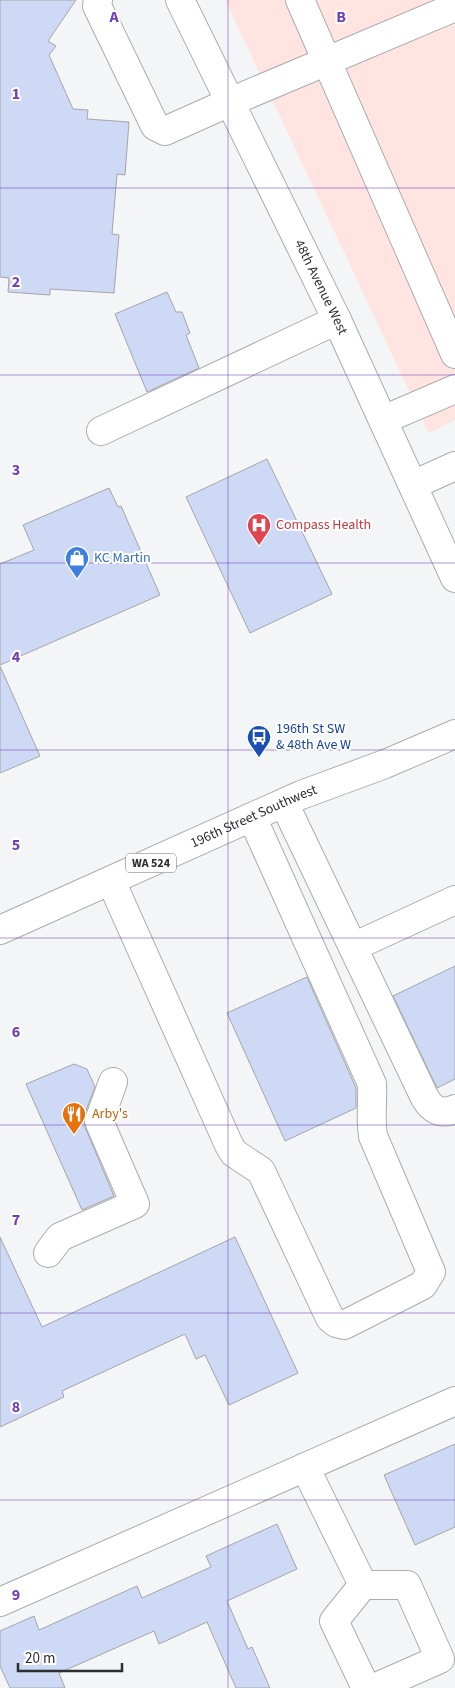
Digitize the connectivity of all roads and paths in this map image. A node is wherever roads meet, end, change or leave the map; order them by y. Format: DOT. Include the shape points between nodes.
graph roads {
  1 [pos="98,0"];
  2 [pos="180,0"];
  3 [pos="300,0"];
  4 [pos="455,6"];
  5 [pos="326,61"];
  6 [pos="230,102"];
  7 [pos="337,320"];
  8 [pos="455,354"];
  9 [pos="455,389"];
  10 [pos="383,420"];
  11 [pos="101,431"];
  12 [pos="455,466"];
  13 [pos="412,485"];
  14 [pos="455,578"];
  15 [pos="455,734"];
  16 [pos="284,803"];
  17 [pos="252,817"];
  18 [pos="111,880"];
  19 [pos="455,900"];
  20 [pos="0,930"];
  21 [pos="353,947"];
  22 [pos="113,1082"];
  23 [pos="455,1108"];
  24 [pos="48,1253"];
  25 [pos="455,1401"];
  26 [pos="304,1467"];
  27 [pos="363,1585"];
  28 [pos="0,1602"];
  29 [pos="366,1688"];
  30 [pos="374,1688"];
  1 -- 6 [label="street" via="97,6 155,126 165,131"];
  2 -- 6 [label="street, 48th Avenue West"];
  3 -- 5 [label="street"];
  4 -- 5 [label="street"];
  5 -- 6 [label="street"];
  5 -- 8 [label="street"];
  6 -- 7 [label="street, 48th Avenue West"];
  7 -- 10 [label="street, 48th Avenue West"];
  7 -- 11 [label="street"];
  9 -- 10 [label="street"];
  10 -- 13 [label="street, 48th Avenue West"];
  12 -- 13 [label="street"];
  13 -- 14 [label="street, 48th Avenue West"];
  15 -- 16 [label="street, 196th Street Southwest / WA 524"];
  16 -- 17 [label="street, 196th Street Southwest / WA 524"];
  16 -- 21 [label="street"];
  17 -- 18 [label="street, 196th Street Southwest / WA 524"];
  17 -- 18 [label="street" via="372,1084 370,1120 373,1136 431,1272 423,1285 344,1325 330,1318 261,1171 234,1153 229,1145"];
  18 -- 20 [label="street, 196th Street Southwest / WA 524"];
  19 -- 21 [label="street"];
  21 -- 23 [label="street" via="430,1106 448,1112"];
  22 -- 24 [label="street" via="98,1121 135,1204 60,1237"];
  25 -- 26 [label="street"];
  26 -- 27 [label="street"];
  26 -- 28 [label="street"];
  27 -- 29 [label="street" via="334,1621"];
  27 -- 30 [label="street" via="407,1585 440,1659"];
}
